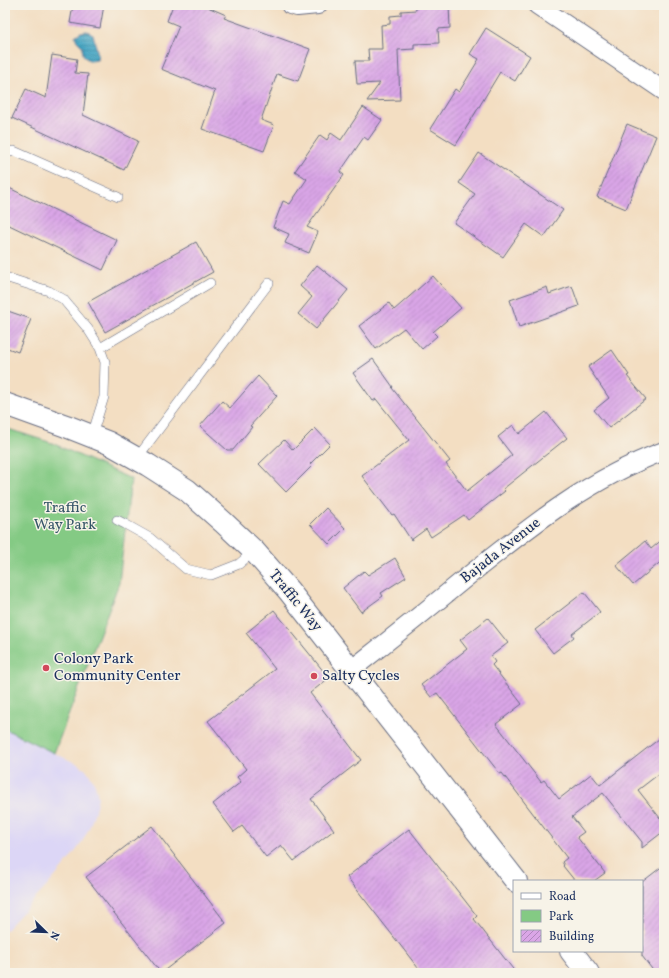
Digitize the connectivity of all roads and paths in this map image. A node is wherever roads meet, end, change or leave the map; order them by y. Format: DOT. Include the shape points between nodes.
graph roads {
  1 [pos="290,5"];
  2 [pos="318,5"];
  3 [pos="537,5"];
  4 [pos="664,91"];
  5 [pos="5,153"];
  6 [pos="118,197"];
  7 [pos="5,277"];
  8 [pos="210,283"];
  9 [pos="269,283"];
  10 [pos="100,348"];
  11 [pos="5,404"];
  12 [pos="92,435"];
  13 [pos="664,451"];
  14 [pos="137,458"];
  15 [pos="117,520"];
  16 [pos="254,551"];
  17 [pos="351,670"];
  18 [pos="515,880"];
  19 [pos="572,952"];
  20 [pos="588,973"];
  1 -- 2 [label="street"];
  3 -- 4 [label="street"];
  5 -- 6 [label="lane" via="14,151"];
  7 -- 10 [label="lane" via="49,291 63,299"];
  8 -- 10 [label="lane"];
  9 -- 14 [label="lane"];
  10 -- 12 [label="lane" via="105,362 104,397"];
  11 -- 12 [label="street, Traffic Way"];
  12 -- 14 [label="street, Traffic Way"];
  13 -- 17 [label="street, Bajada Avenue" via="609,476 567,500 528,528"];
  14 -- 16 [label="street, Traffic Way" via="187,490"];
  15 -- 16 [label="lane" via="150,538 186,569 211,575 239,564"];
  16 -- 17 [label="street, Traffic Way"];
  17 -- 18 [label="street, Traffic Way"];
  19 -- 20 [label="street"];
}
